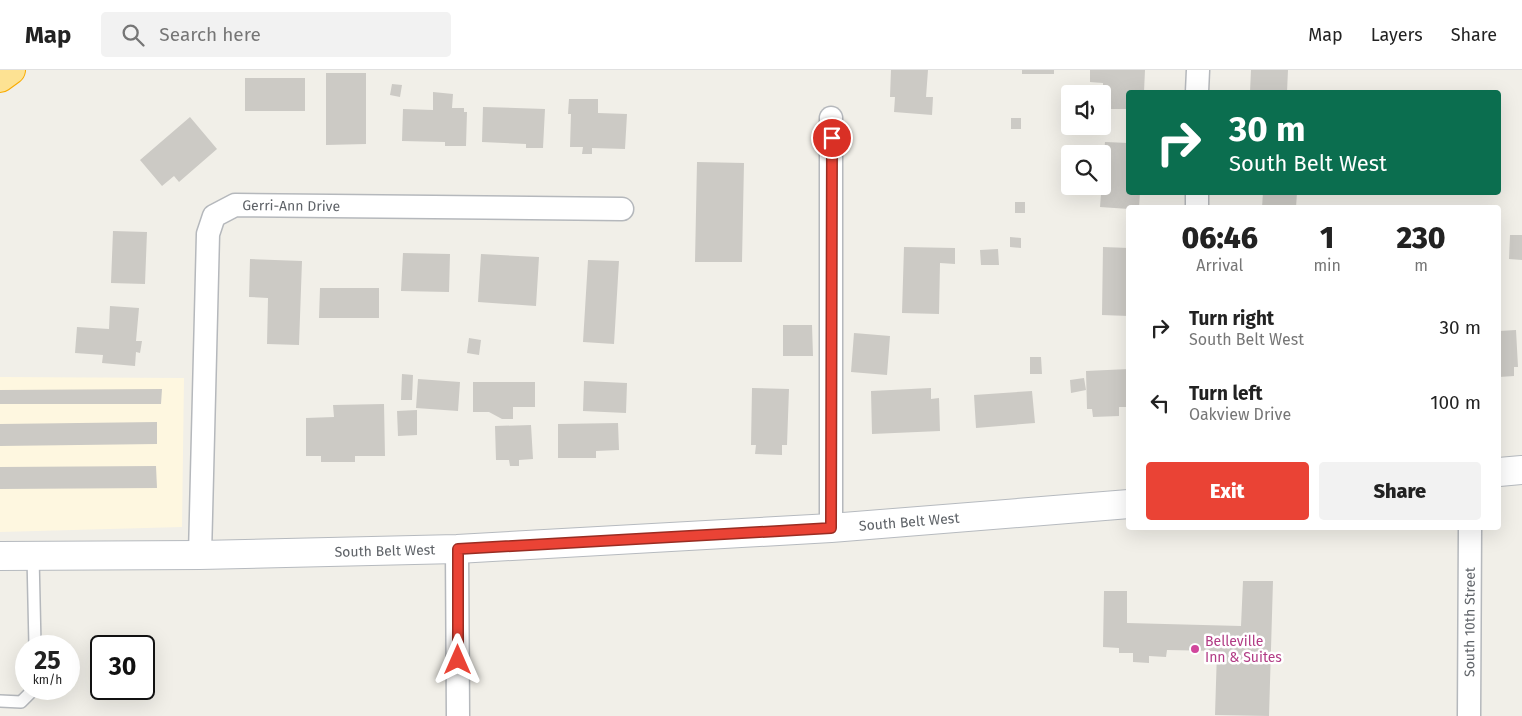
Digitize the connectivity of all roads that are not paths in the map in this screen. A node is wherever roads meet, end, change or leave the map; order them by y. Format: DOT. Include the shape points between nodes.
graph roads {
  1 [pos="10,70"];
  2 [pos="1198,70"];
  3 [pos="0,78"];
  4 [pos="1198,90"];
  5 [pos="832,118"];
  6 [pos="622,209"];
  7 [pos="1522,470"];
  8 [pos="1501,472"];
  9 [pos="1126,504"];
  10 [pos="831,528"];
  11 [pos="1470,530"];
  12 [pos="458,549"];
  13 [pos="200,555"];
  14 [pos="0,556"];
  15 [pos="33,556"];
  16 [pos="35,635"];
  17 [pos="23,700"];
  18 [pos="0,701"];
  19 [pos="458,716"];
  20 [pos="1468,716"];
  1 -- 3 [label="highway"];
  2 -- 4 [label="street"];
  5 -- 10 [label="street"];
  6 -- 13 [label="street, Gerri-Ann Drive" via="235,205 214,216 208,234"];
  7 -- 8 [label="main road"];
  9 -- 10 [label="main road, South Belt West"];
  10 -- 12 [label="main road, South Belt West"];
  11 -- 20 [label="street, South 10th Street"];
  12 -- 13 [label="main road, South Belt West"];
  12 -- 19 [label="street"];
  13 -- 15 [label="main road, South Belt West"];
  14 -- 15 [label="main road, South Belt West"];
  15 -- 16 [label="lane"];
  17 -- 18 [label="lane"];
}
